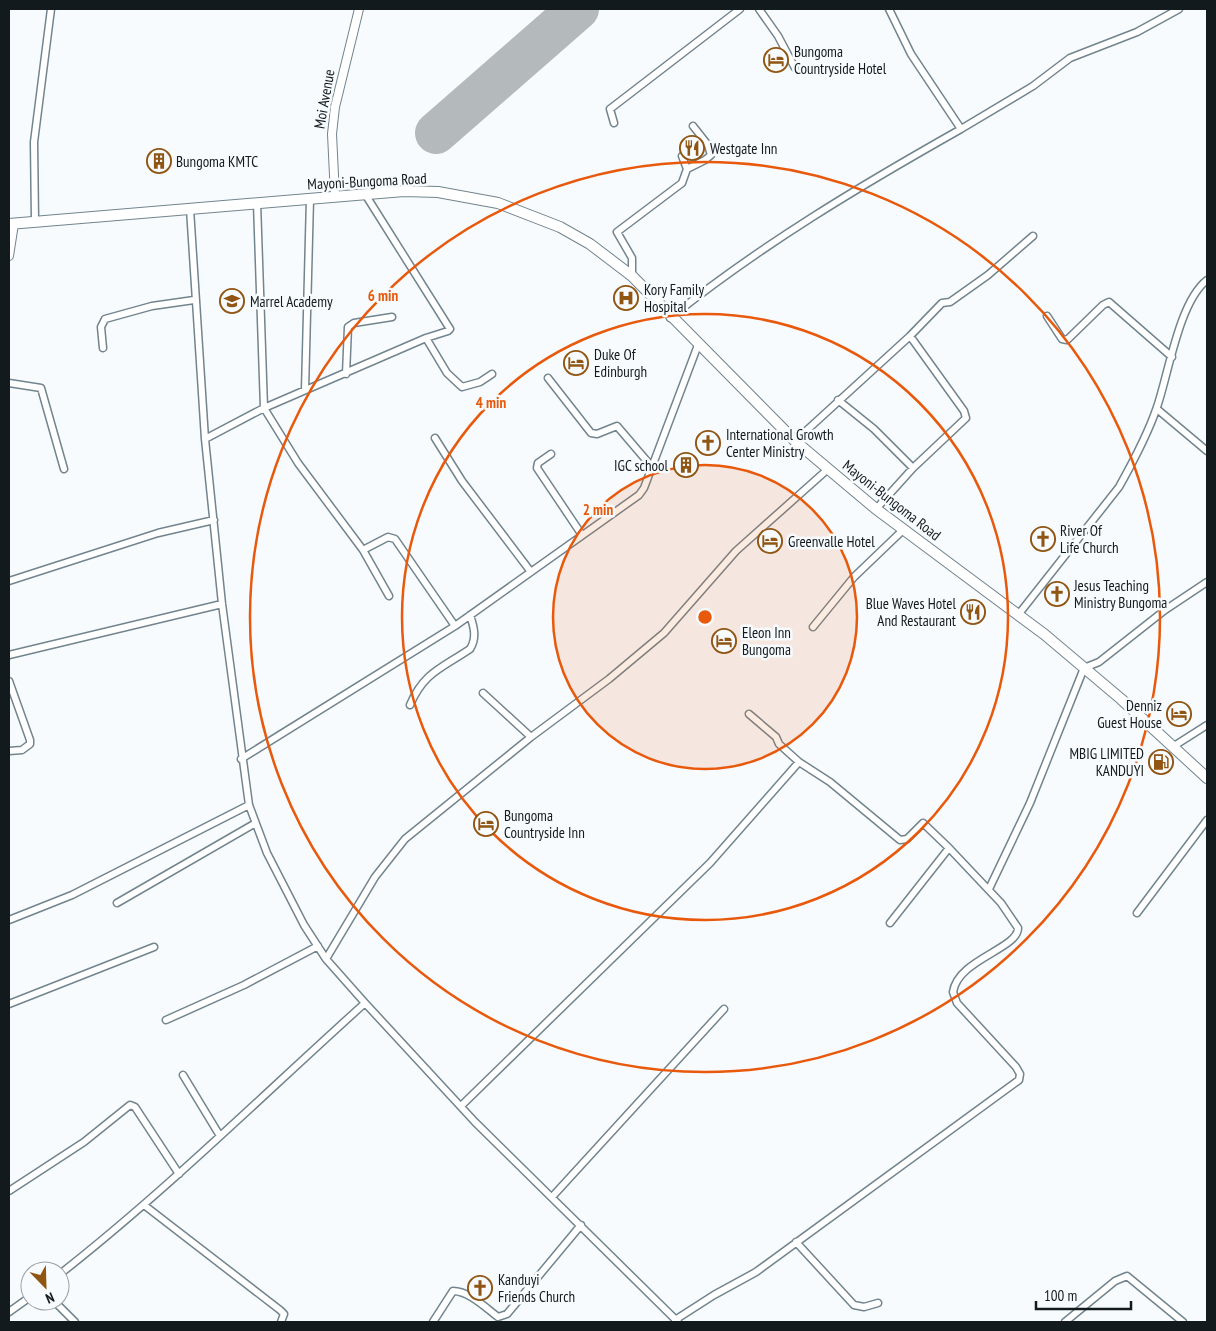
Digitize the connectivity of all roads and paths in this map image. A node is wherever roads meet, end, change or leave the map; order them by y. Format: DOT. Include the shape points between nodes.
graph roads {
  1 [pos="51,9"];
  2 [pos="359,9"];
  3 [pos="740,9"];
  4 [pos="759,9"];
  5 [pos="889,9"];
  6 [pos="1179,9"];
  7 [pos="795,68"];
  8 [pos="614,123"];
  9 [pos="693,126"];
  10 [pos="961,129"];
  11 [pos="682,156"];
  12 [pos="687,169"];
  13 [pos="365,194"];
  14 [pos="335,196"];
  15 [pos="310,199"];
  16 [pos="257,203"];
  17 [pos="190,209"];
  18 [pos="35,221"];
  19 [pos="11,224"];
  20 [pos="1033,236"];
  21 [pos="9,256"];
  22 [pos="632,276"];
  23 [pos="1207,280"];
  24 [pos="194,300"];
  25 [pos="1047,316"];
  26 [pos="392,317"];
  27 [pos="670,318"];
  28 [pos="910,336"];
  29 [pos="426,338"];
  30 [pos="698,345"];
  31 [pos="103,348"];
  32 [pos="1172,357"];
  33 [pos="346,374"];
  34 [pos="492,374"];
  35 [pos="548,378"];
  36 [pos="9,383"];
  37 [pos="305,390"];
  38 [pos="838,400"];
  39 [pos="264,408"];
  40 [pos="1157,409"];
  41 [pos="435,438"];
  42 [pos="205,440"];
  43 [pos="795,441"];
  44 [pos="1207,452"];
  45 [pos="551,454"];
  46 [pos="652,467"];
  47 [pos="912,468"];
  48 [pos="64,469"];
  49 [pos="828,469"];
  50 [pos="876,509"];
  51 [pos="214,520"];
  52 [pos="903,530"];
  53 [pos="582,535"];
  54 [pos="363,550"];
  55 [pos="531,572"];
  56 [pos="9,581"];
  57 [pos="1207,582"];
  58 [pos="389,596"];
  59 [pos="222,604"];
  60 [pos="470,615"];
  61 [pos="1018,615"];
  62 [pos="455,626"];
  63 [pos="813,627"];
  64 [pos="9,655"];
  65 [pos="1084,668"];
  66 [pos="9,684"];
  67 [pos="483,693"];
  68 [pos="410,705"];
  69 [pos="749,714"];
  70 [pos="1207,725"];
  71 [pos="531,737"];
  72 [pos="1174,746"];
  73 [pos="9,751"];
  74 [pos="241,759"];
  75 [pos="799,762"];
  76 [pos="1207,778"];
  77 [pos="248,805"];
  78 [pos="1207,820"];
  79 [pos="254,824"];
  80 [pos="949,848"];
  81 [pos="989,888"];
  82 [pos="117,904"];
  83 [pos="1137,914"];
  84 [pos="9,920"];
  85 [pos="890,923"];
  86 [pos="318,946"];
  87 [pos="154,947"];
  88 [pos="326,959"];
  89 [pos="9,1004"];
  90 [pos="365,1004"];
  91 [pos="724,1009"];
  92 [pos="166,1020"];
  93 [pos="183,1075"];
  94 [pos="461,1106"];
  95 [pos="220,1136"];
  96 [pos="179,1174"];
  97 [pos="9,1191"];
  98 [pos="552,1197"];
  99 [pos="144,1205"];
  100 [pos="581,1225"];
  101 [pos="796,1242"];
  102 [pos="70,1266"];
  103 [pos="878,1303"];
  104 [pos="20,1304"];
  105 [pos="64,1311"];
  106 [pos="9,1312"];
  107 [pos="677,1321"];
  108 [pos="74,1322"];
  109 [pos="281,1322"];
  110 [pos="433,1322"];
  111 [pos="1065,1322"];
  112 [pos="1183,1322"];
  1 -- 18 [label="street" via="34,142"];
  2 -- 14 [label="street, Moi Avenue" via="335,107 332,134"];
  3 -- 8 [label="street" via="610,109"];
  4 -- 7 [label="street"];
  5 -- 10 [label="street" via="911,54"];
  6 -- 10 [label="street" via="1136,32 1070,58 1033,86"];
  9 -- 12 [label="street" via="708,145 710,155"];
  10 -- 27 [label="street" via="803,222"];
  11 -- 12 [label="street"];
  12 -- 22 [label="street" via="682,183 617,232 632,258"];
  13 -- 14 [label="main road, Mayoni-Bungoma Road"];
  13 -- 22 [label="main road, Mayoni-Bungoma Road" via="438,192 498,203 560,227 590,244"];
  13 -- 29 [label="street" via="450,326 448,332"];
  14 -- 15 [label="main road, Mayoni-Bungoma Road"];
  15 -- 16 [label="main road, Mayoni-Bungoma Road"];
  15 -- 37 [label="street"];
  16 -- 17 [label="main road, Mayoni-Bungoma Road"];
  16 -- 39 [label="street"];
  17 -- 18 [label="main road, Mayoni-Bungoma Road"];
  17 -- 24 [label="street"];
  18 -- 19 [label="main road, Mayoni-Bungoma Road"];
  19 -- 21 [label="street"];
  20 -- 28 [label="street" via="988,275 950,302 942,303"];
  22 -- 27 [label="main road, Mayoni-Bungoma Road"];
  23 -- 32 [label="street" via="1192,297"];
  24 -- 31 [label="street" via="152,306 105,319 101,327"];
  24 -- 42 [label="street"];
  25 -- 32 [label="street" via="1062,339 1067,340 1110,302"];
  26 -- 33 [label="street" via="354,323 348,327"];
  27 -- 30 [label="main road, Mayoni-Bungoma Road"];
  28 -- 38 [label="street"];
  28 -- 47 [label="street" via="966,415"];
  29 -- 33 [label="street"];
  29 -- 34 [label="street" via="447,373 462,387 480,382"];
  30 -- 43 [label="main road, Mayoni-Bungoma Road"];
  30 -- 46 [label="street"];
  32 -- 40 [label="street"];
  33 -- 37 [label="street"];
  35 -- 46 [label="street" via="591,433 595,435 617,426"];
  36 -- 48 [label="street" via="41,388"];
  37 -- 39 [label="street"];
  38 -- 43 [label="street"];
  38 -- 47 [label="street" via="874,429"];
  39 -- 42 [label="street"];
  39 -- 54 [label="street" via="298,463"];
  40 -- 44 [label="street"];
  40 -- 61 [label="street" via="1119,487"];
  41 -- 55 [label="street" via="462,481"];
  42 -- 51 [label="street"];
  43 -- 49 [label="main road, Mayoni-Bungoma Road"];
  45 -- 53 [label="street" via="537,468"];
  46 -- 53 [label="street" via="639,494"];
  47 -- 50 [label="street"];
  49 -- 50 [label="main road, Mayoni-Bungoma Road"];
  49 -- 71 [label="street" via="736,551 664,633"];
  50 -- 52 [label="main road, Mayoni-Bungoma Road"];
  51 -- 56 [label="street" via="158,533"];
  51 -- 59 [label="street"];
  52 -- 61 [label="main road, Mayoni-Bungoma Road"];
  52 -- 63 [label="street" via="854,577"];
  53 -- 55 [label="street"];
  54 -- 58 [label="street"];
  54 -- 62 [label="street" via="388,537 395,539"];
  55 -- 60 [label="street"];
  57 -- 65 [label="street" via="1099,662"];
  59 -- 64 [label="street"];
  59 -- 74 [label="street"];
  60 -- 62 [label="street"];
  60 -- 68 [label="street" via="475,632 470,649 433,671 417,688"];
  61 -- 65 [label="main road, Mayoni-Bungoma Road"];
  62 -- 74 [label="street"];
  65 -- 72 [label="main road, Mayoni-Bungoma Road"];
  65 -- 81 [label="street" via="1030,803"];
  66 -- 73 [label="street" via="30,744 24,749"];
  67 -- 71 [label="street"];
  69 -- 75 [label="street"];
  70 -- 72 [label="street"];
  71 -- 88 [label="street" via="405,839 375,877"];
  72 -- 76 [label="main road, Mayoni-Bungoma Road"];
  74 -- 77 [label="street"];
  75 -- 80 [label="street" via="830,782 900,840 907,839 923,823"];
  75 -- 94 [label="street" via="710,863"];
  77 -- 79 [label="street"];
  77 -- 84 [label="street" via="88,888"];
  78 -- 83 [label="street"];
  79 -- 82 [label="street"];
  79 -- 86 [label="street" via="284,890"];
  80 -- 81 [label="street"];
  80 -- 85 [label="street"];
  81 -- 101 [label="street" via="1017,924 1018,934 964,970 953,987 953,997 1016,1067 1019,1080"];
  86 -- 88 [label="street"];
  86 -- 92 [label="street" via="244,985"];
  87 -- 89 [label="street"];
  88 -- 90 [label="street"];
  90 -- 94 [label="street"];
  90 -- 95 [label="street"];
  91 -- 98 [label="street"];
  93 -- 95 [label="street"];
  94 -- 98 [label="street"];
  95 -- 96 [label="street"];
  96 -- 97 [label="street" via="135,1107 130,1105 84,1142"];
  96 -- 99 [label="street"];
  98 -- 100 [label="street"];
  99 -- 102 [label="street"];
  99 -- 109 [label="street" via="280,1310 284,1314"];
  100 -- 107 [label="street"];
  100 -- 110 [label="street" via="507,1314 498,1317 474,1299 456,1291 451,1293"];
  101 -- 103 [label="street" via="854,1304 864,1307"];
  101 -- 107 [label="street" via="756,1272 714,1295"];
  104 -- 106 [label="street"];
  105 -- 108 [label="street"];
  111 -- 112 [label="street" via="1115,1281 1127,1276"];
}
